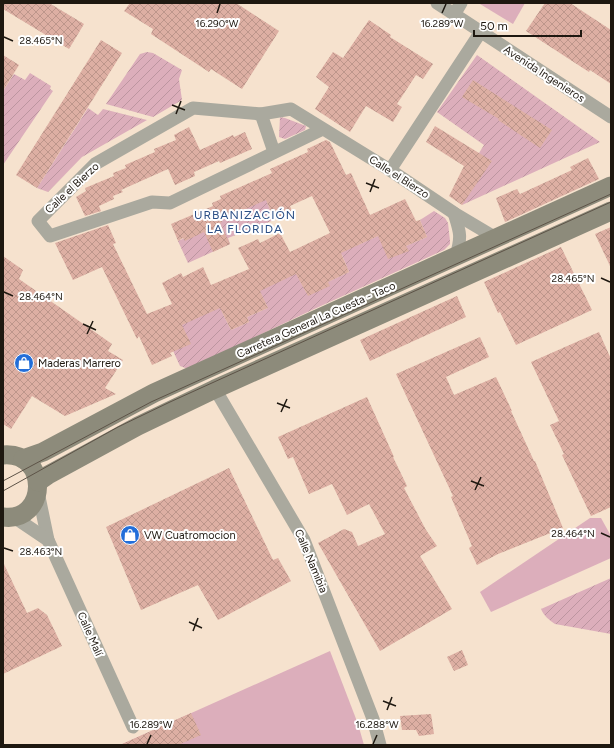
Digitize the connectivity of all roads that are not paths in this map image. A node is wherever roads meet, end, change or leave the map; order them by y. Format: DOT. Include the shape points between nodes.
graph roads {
  1 [pos="437,3"];
  2 [pos="461,3"];
  3 [pos="454,14"];
  4 [pos="480,32"];
  5 [pos="261,114"];
  6 [pos="611,117"];
  7 [pos="323,129"];
  8 [pos="274,152"];
  9 [pos="390,170"];
  10 [pos="611,186"];
  11 [pos="611,211"];
  12 [pos="454,213"];
  13 [pos="496,238"];
  14 [pos="456,256"];
  15 [pos="215,389"];
  16 [pos="3,455"];
  17 [pos="23,459"];
  18 [pos="38,487"];
  19 [pos="9,517"];
  20 [pos="48,540"];
  21 [pos="133,727"];
  22 [pos="380,745"];
  1 -- 3 [label="street, Avenida Ingenieros"];
  2 -- 3 [label="street"];
  3 -- 4 [label="street, Avenida Ingenieros"];
  4 -- 6 [label="street, Avenida Ingenieros"];
  4 -- 9 [label="street"];
  5 -- 7 [label="street, Calle el Bierzo" via="291,109"];
  5 -- 8 [label="street"];
  5 -- 8 [label="street, Calle el Bierzo" via="193,108 95,164 38,221 50,236 152,202 170,203"];
  7 -- 8 [label="street, Calle el Bierzo"];
  7 -- 9 [label="street, Calle el Bierzo"];
  9 -- 12 [label="street, Calle el Bierzo"];
  10 -- 13 [label="main road, Carretera General La Cuesta - Taco"];
  11 -- 15 [label="main road, Carretera General La Cuesta - Taco"];
  12 -- 13 [label="street, Calle el Bierzo"];
  12 -- 14 [label="street" via="460,232"];
  13 -- 14 [label="main road, Carretera General La Cuesta - Taco"];
  14 -- 17 [label="main road, Carretera General La Cuesta - Taco" via="154,393 42,452"];
  15 -- 18 [label="main road, Carretera General La Cuesta - Taco" via="138,426 48,475"];
  15 -- 22 [label="street, Calle Namibia" via="304,540 373,719"];
  16 -- 17 [label="main road"];
  17 -- 18 [label="main road" via="36,473"];
  18 -- 19 [label="main road" via="35,501 29,509 22,514"];
  18 -- 20 [label="street, Calle Malí"];
  19 -- 20 [label="street"];
  20 -- 21 [label="street, Calle Malí"];
}
